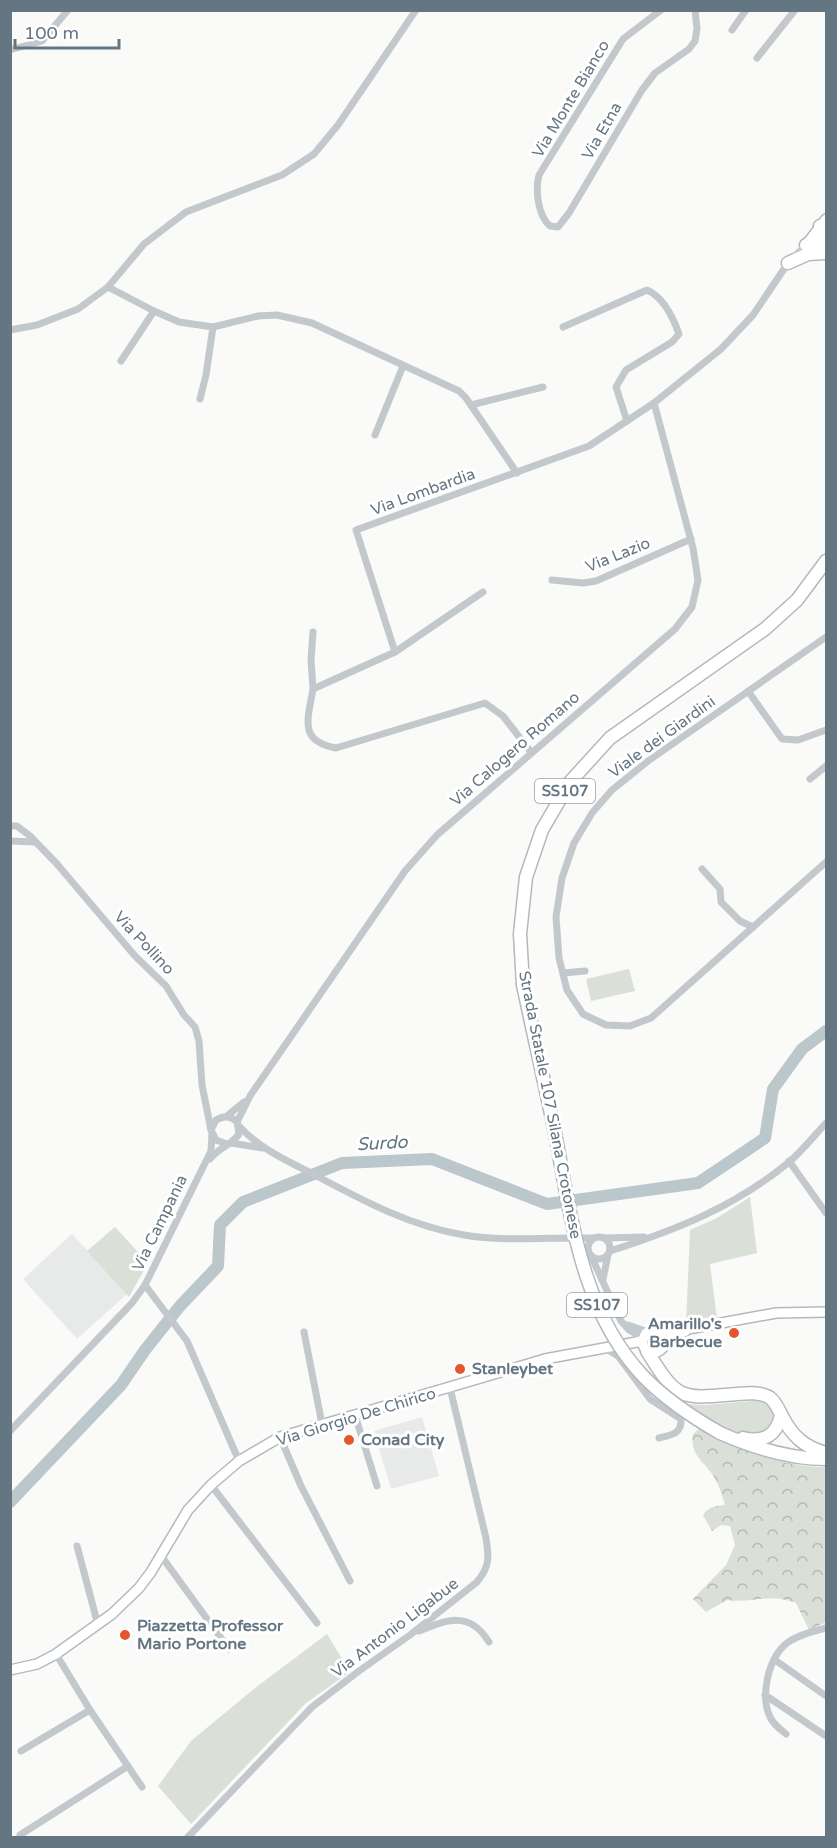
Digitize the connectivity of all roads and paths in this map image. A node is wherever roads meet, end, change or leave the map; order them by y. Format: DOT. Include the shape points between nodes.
graph roads {
  1 [pos="68,10"];
  2 [pos="416,10"];
  3 [pos="661,10"];
  4 [pos="695,10"];
  5 [pos="746,10"];
  6 [pos="795,10"];
  7 [pos="732,30"];
  8 [pos="10,50"];
  9 [pos="757,58"];
  10 [pos="537,183"];
  11 [pos="823,222"];
  12 [pos="826,246"];
  13 [pos="816,250"];
  14 [pos="788,263"];
  15 [pos="108,287"];
  16 [pos="154,311"];
  17 [pos="213,327"];
  18 [pos="563,327"];
  19 [pos="10,330"];
  20 [pos="121,361"];
  21 [pos="403,366"];
  22 [pos="543,387"];
  23 [pos="200,399"];
  24 [pos="654,404"];
  25 [pos="471,405"];
  26 [pos="627,422"];
  27 [pos="375,435"];
  28 [pos="517,473"];
  29 [pos="691,539"];
  30 [pos="826,561"];
  31 [pos="552,580"];
  32 [pos="483,592"];
  33 [pos="313,632"];
  34 [pos="826,637"];
  35 [pos="395,652"];
  36 [pos="313,689"];
  37 [pos="748,691"];
  38 [pos="826,730"];
  39 [pos="531,752"];
  40 [pos="826,766"];
  41 [pos="810,779"];
  42 [pos="10,826"];
  43 [pos="10,841"];
  44 [pos="35,842"];
  45 [pos="826,862"];
  46 [pos="702,869"];
  47 [pos="753,927"];
  48 [pos="585,971"];
  49 [pos="563,973"];
  50 [pos="250,1096"];
  51 [pos="205,1103"];
  52 [pos="225,1116"];
  53 [pos="826,1123"];
  54 [pos="238,1124"];
  55 [pos="212,1132"];
  56 [pos="229,1143"];
  57 [pos="267,1150"];
  58 [pos="789,1161"];
  59 [pos="200,1173"];
  60 [pos="826,1213"];
  61 [pos="652,1237"];
  62 [pos="554,1238"];
  63 [pos="605,1238"];
  64 [pos="593,1239"];
  65 [pos="588,1247"];
  66 [pos="609,1253"];
  67 [pos="591,1256"];
  68 [pos="603,1279"];
  69 [pos="144,1285"];
  70 [pos="826,1312"];
  71 [pos="621,1321"];
  72 [pos="694,1328"];
  73 [pos="304,1332"];
  74 [pos="621,1344"];
  75 [pos="650,1344"];
  76 [pos="606,1346"];
  77 [pos="450,1388"];
  78 [pos="355,1415"];
  79 [pos="781,1415"];
  80 [pos="322,1424"];
  81 [pos="10,1431"];
  82 [pos="720,1433"];
  83 [pos="280,1437"];
  84 [pos="659,1438"];
  85 [pos="826,1453"];
  86 [pos="826,1459"];
  87 [pos="239,1461"];
  88 [pos="211,1485"];
  89 [pos="377,1486"];
  90 [pos="77,1546"];
  91 [pos="162,1557"];
  92 [pos="350,1581"];
  93 [pos="317,1623"];
  94 [pos="98,1625"];
  95 [pos="826,1628"];
  96 [pos="410,1635"];
  97 [pos="489,1642"];
  98 [pos="229,1649"];
  99 [pos="56,1654"];
  100 [pos="775,1660"];
  101 [pos="10,1670"];
  102 [pos="765,1695"];
  103 [pos="826,1695"];
  104 [pos="90,1710"];
  105 [pos="786,1734"];
  106 [pos="826,1736"];
  107 [pos="21,1751"];
  108 [pos="128,1766"];
  109 [pos="142,1787"];
  110 [pos="20,1835"];
  111 [pos="187,1838"];
  1 -- 8 [label="street" via="42,41"];
  2 -- 15 [label="street" via="314,154 282,175 186,212 144,244"];
  3 -- 10 [label="street, Via Monte Bianco" via="623,39"];
  4 -- 10 [label="street, Via Etna" via="695,41 642,90 558,227 550,226 543,218"];
  5 -- 7 [label="street"];
  6 -- 9 [label="street"];
  11 -- 12 [label="highway" via="822,242"];
  11 -- 13 [label="main road"];
  12 -- 13 [label="highway" via="817,244"];
  13 -- 14 [label="highway"];
  14 -- 24 [label="street" via="753,315 720,349"];
  15 -- 16 [label="street"];
  15 -- 19 [label="street" via="78,309 37,325"];
  16 -- 17 [label="street" via="179,322"];
  16 -- 20 [label="street"];
  17 -- 21 [label="street" via="258,316 285,316 312,323"];
  17 -- 23 [label="street"];
  18 -- 26 [label="street" via="647,290 657,294 680,334 626,370 616,387"];
  21 -- 25 [label="street" via="459,391"];
  21 -- 27 [label="street"];
  22 -- 25 [label="street"];
  24 -- 26 [label="street"];
  24 -- 29 [label="street, Via Calogero Romano"];
  25 -- 28 [label="street"];
  26 -- 28 [label="street" via="589,446"];
  28 -- 35 [label="street, Via Lombardia" via="356,530"];
  29 -- 31 [label="street, Via Lazio" via="596,581"];
  29 -- 39 [label="street, Via Calogero Romano" via="698,580 692,607 675,630"];
  30 -- 82 [label="highway, Strada Statale 107 Silana Crotonese / SS107, bridge" via="797,600 765,629 610,738 570,782 542,830 526,877 520,934 524,985 586,1277 607,1327 643,1376 692,1417"];
  32 -- 35 [label="street"];
  33 -- 36 [label="street"];
  34 -- 37 [label="street, Viale dei Giardini"];
  35 -- 36 [label="street"];
  36 -- 39 [label="street" via="307,720 312,737 321,745 336,748 485,703 503,716"];
  37 -- 38 [label="street" via="782,739 798,740"];
  37 -- 49 [label="street, Viale dei Giardini" via="639,768 592,813 574,843 562,878 556,917"];
  39 -- 50 [label="street, Via Calogero Romano" via="437,835 405,871"];
  40 -- 41 [label="street"];
  42 -- 44 [label="street, Via Pollino" via="16,826"];
  43 -- 44 [label="street"];
  44 -- 51 [label="street, Via Pollino" via="166,986 195,1027"];
  45 -- 47 [label="street, Viale dei Giardini"];
  46 -- 47 [label="street" via="720,889 721,902 740,921"];
  47 -- 49 [label="street, Viale dei Giardini" via="651,1018 630,1026 606,1025 583,1014 567,990"];
  48 -- 49 [label="street"];
  50 -- 52 [label="street"];
  50 -- 54 [label="street"];
  51 -- 52 [label="street" via="214,1113"];
  51 -- 55 [label="street, Via Pollino"];
  52 -- 54 [label="street"];
  52 -- 55 [label="street" via="216,1119"];
  53 -- 58 [label="street"];
  54 -- 56 [label="street" via="237,1137"];
  54 -- 57 [label="street"];
  55 -- 56 [label="street" via="216,1140"];
  55 -- 59 [label="street, Via Campania" via="211,1151"];
  56 -- 57 [label="street"];
  56 -- 59 [label="street, Via Campania" via="215,1152"];
  57 -- 62 [label="street" via="392,1214 446,1232"];
  58 -- 60 [label="street"];
  58 -- 61 [label="street" via="717,1210"];
  59 -- 69 [label="street, Via Campania"];
  61 -- 63 [label="street"];
  61 -- 66 [label="street"];
  62 -- 64 [label="street"];
  62 -- 65 [label="street"];
  63 -- 64 [label="street"];
  63 -- 66 [label="street" via="610,1244"];
  64 -- 65 [label="street"];
  65 -- 67 [label="street"];
  66 -- 67 [label="street" via="598,1259"];
  66 -- 68 [label="street"];
  67 -- 68 [label="street"];
  68 -- 71 [label="street"];
  69 -- 81 [label="street, Via Campania" via="116,1322"];
  69 -- 87 [label="street" via="187,1341"];
  70 -- 72 [label="main road" via="776,1312"];
  71 -- 74 [label="street"];
  71 -- 75 [label="street"];
  72 -- 75 [label="main road"];
  72 -- 75 [label="main road" via="658,1332 663,1337"];
  73 -- 80 [label="street"];
  74 -- 75 [label="main road, Via Giorgio De Chirico"];
  74 -- 76 [label="main road, Via Giorgio De Chirico"];
  75 -- 76 [label="main road"];
  75 -- 79 [label="highway" via="662,1376 674,1389 693,1397 753,1393 768,1396 776,1402"];
  76 -- 77 [label="main road, Via Giorgio De Chirico" via="545,1359"];
  76 -- 84 [label="street" via="650,1399 681,1419 677,1432"];
  77 -- 78 [label="main road, Via Giorgio De Chirico"];
  77 -- 96 [label="street, Via Antonio Ligabue" via="489,1558 477,1582"];
  78 -- 80 [label="main road, Via Giorgio De Chirico"];
  78 -- 89 [label="street"];
  79 -- 82 [label="highway" via="775,1432 762,1440"];
  79 -- 85 [label="highway" via="797,1439"];
  80 -- 83 [label="main road, Via Giorgio De Chirico"];
  82 -- 86 [label="highway, Strada Statale 107 Silana Crotonese / SS107" via="772,1452"];
  83 -- 87 [label="main road, Via Giorgio De Chirico"];
  83 -- 92 [label="street"];
  87 -- 88 [label="main road, Via Giorgio De Chirico"];
  88 -- 91 [label="main road, Via Giorgio De Chirico" via="188,1510"];
  88 -- 93 [label="street"];
  90 -- 94 [label="street"];
  91 -- 94 [label="main road, Via Giorgio De Chirico" via="139,1588"];
  91 -- 98 [label="street"];
  94 -- 99 [label="main road, Via Giorgio De Chirico"];
  95 -- 100 [label="street" via="787,1643"];
  96 -- 97 [label="street" via="454,1619 471,1624"];
  96 -- 111 [label="street, Via Antonio Ligabue" via="312,1707"];
  99 -- 101 [label="main road, Via Giorgio De Chirico" via="37,1664"];
  99 -- 104 [label="street"];
  100 -- 102 [label="street"];
  100 -- 103 [label="street"];
  102 -- 105 [label="street" via="770,1719"];
  102 -- 106 [label="street"];
  104 -- 107 [label="street"];
  104 -- 108 [label="street"];
  108 -- 109 [label="street"];
  108 -- 110 [label="street"];
}
